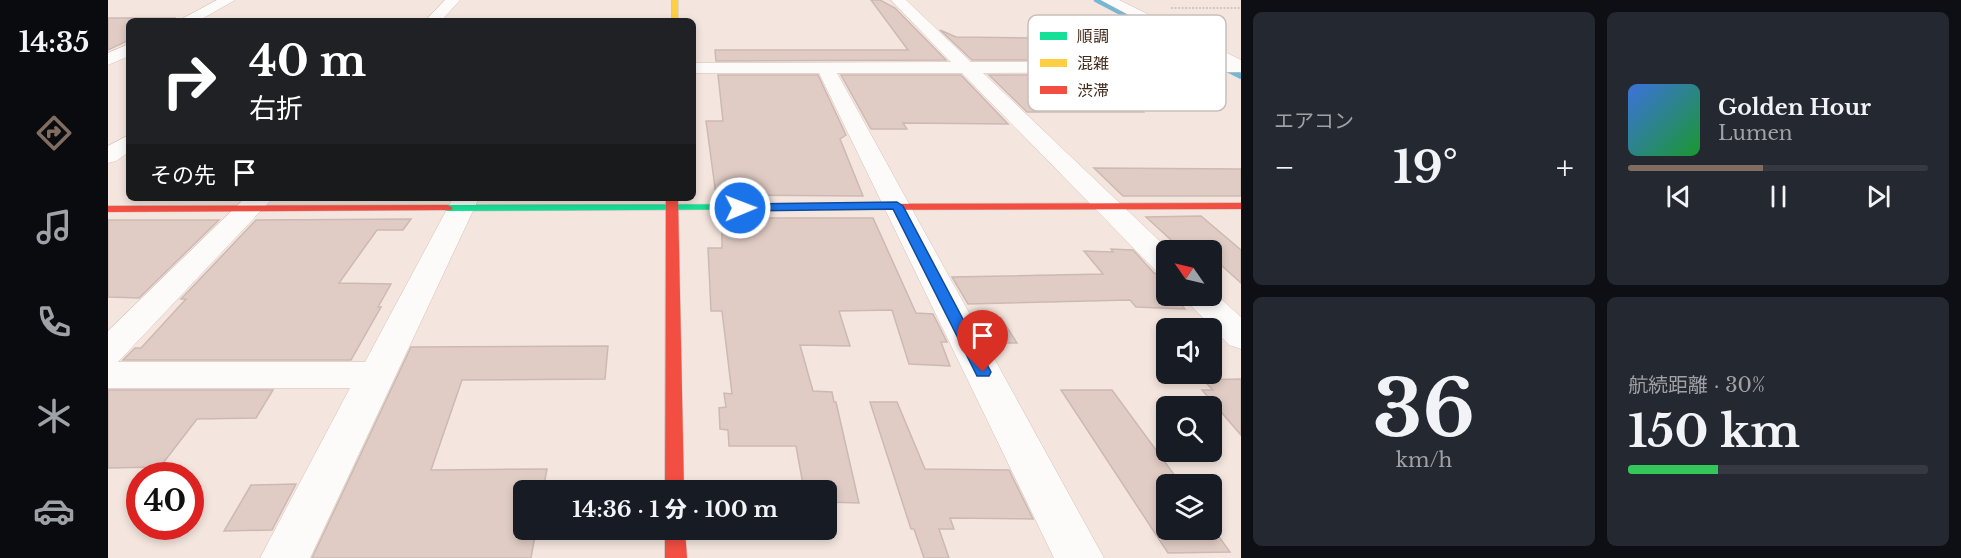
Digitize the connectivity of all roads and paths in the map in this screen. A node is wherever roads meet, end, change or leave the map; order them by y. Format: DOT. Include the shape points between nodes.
graph roads {
  1 [pos="228,0"];
  2 [pos="453,0"];
  3 [pos="675,0"];
  4 [pos="898,0"];
  5 [pos="1115,4"];
  6 [pos="1091,5"];
  7 [pos="1241,8"];
  8 [pos="1110,15"];
  9 [pos="1137,15"];
  10 [pos="192,18"];
  11 [pos="436,18"];
  12 [pos="675,18"];
  13 [pos="126,51"];
  14 [pos="108,60"];
  15 [pos="1226,60"];
  16 [pos="967,66"];
  17 [pos="1028,66"];
  18 [pos="1241,67"];
  19 [pos="108,68"];
  20 [pos="126,68"];
  21 [pos="696,68"];
  22 [pos="825,68"];
  23 [pos="126,144"];
  24 [pos="108,156"];
  25 [pos="255,203"];
  26 [pos="672,203"];
  27 [pos="463,204"];
  28 [pos="897,206"];
  29 [pos="1106,206"];
  30 [pos="1241,206"];
  31 [pos="108,209"];
  32 [pos="1156,254"];
  33 [pos="1208,306"];
  34 [pos="1241,337"];
  35 [pos="108,352"];
  36 [pos="108,375"];
  37 [pos="377,375"];
  38 [pos="675,480"];
  39 [pos="675,540"];
  40 [pos="285,558"];
  41 [pos="676,558"];
  42 [pos="1079,558"];
  1 -- 10 [label="street"];
  2 -- 11 [label="street"];
  3 -- 12 [label="street"];
  4 -- 16 [label="street"];
  5 -- 7 [label="path"];
  5 -- 9 [label="street"];
  6 -- 8 [label="street"];
  13 -- 14 [label="street"];
  15 -- 18 [label="street"];
  16 -- 17 [label="street"];
  16 -- 22 [label="street"];
  16 -- 29 [label="street"];
  19 -- 20 [label="street"];
  21 -- 22 [label="street"];
  22 -- 28 [label="street"];
  23 -- 24 [label="street"];
  25 -- 27 [label="street"];
  25 -- 31 [label="street"];
  25 -- 35 [label="street"];
  26 -- 27 [label="street"];
  26 -- 28 [label="street"];
  26 -- 38 [label="street"];
  27 -- 37 [label="street"];
  28 -- 29 [label="street"];
  28 -- 42 [label="street"];
  29 -- 30 [label="street"];
  29 -- 32 [label="street"];
  33 -- 34 [label="street"];
  36 -- 37 [label="street"];
  37 -- 40 [label="street"];
  39 -- 41 [label="street"];
}
